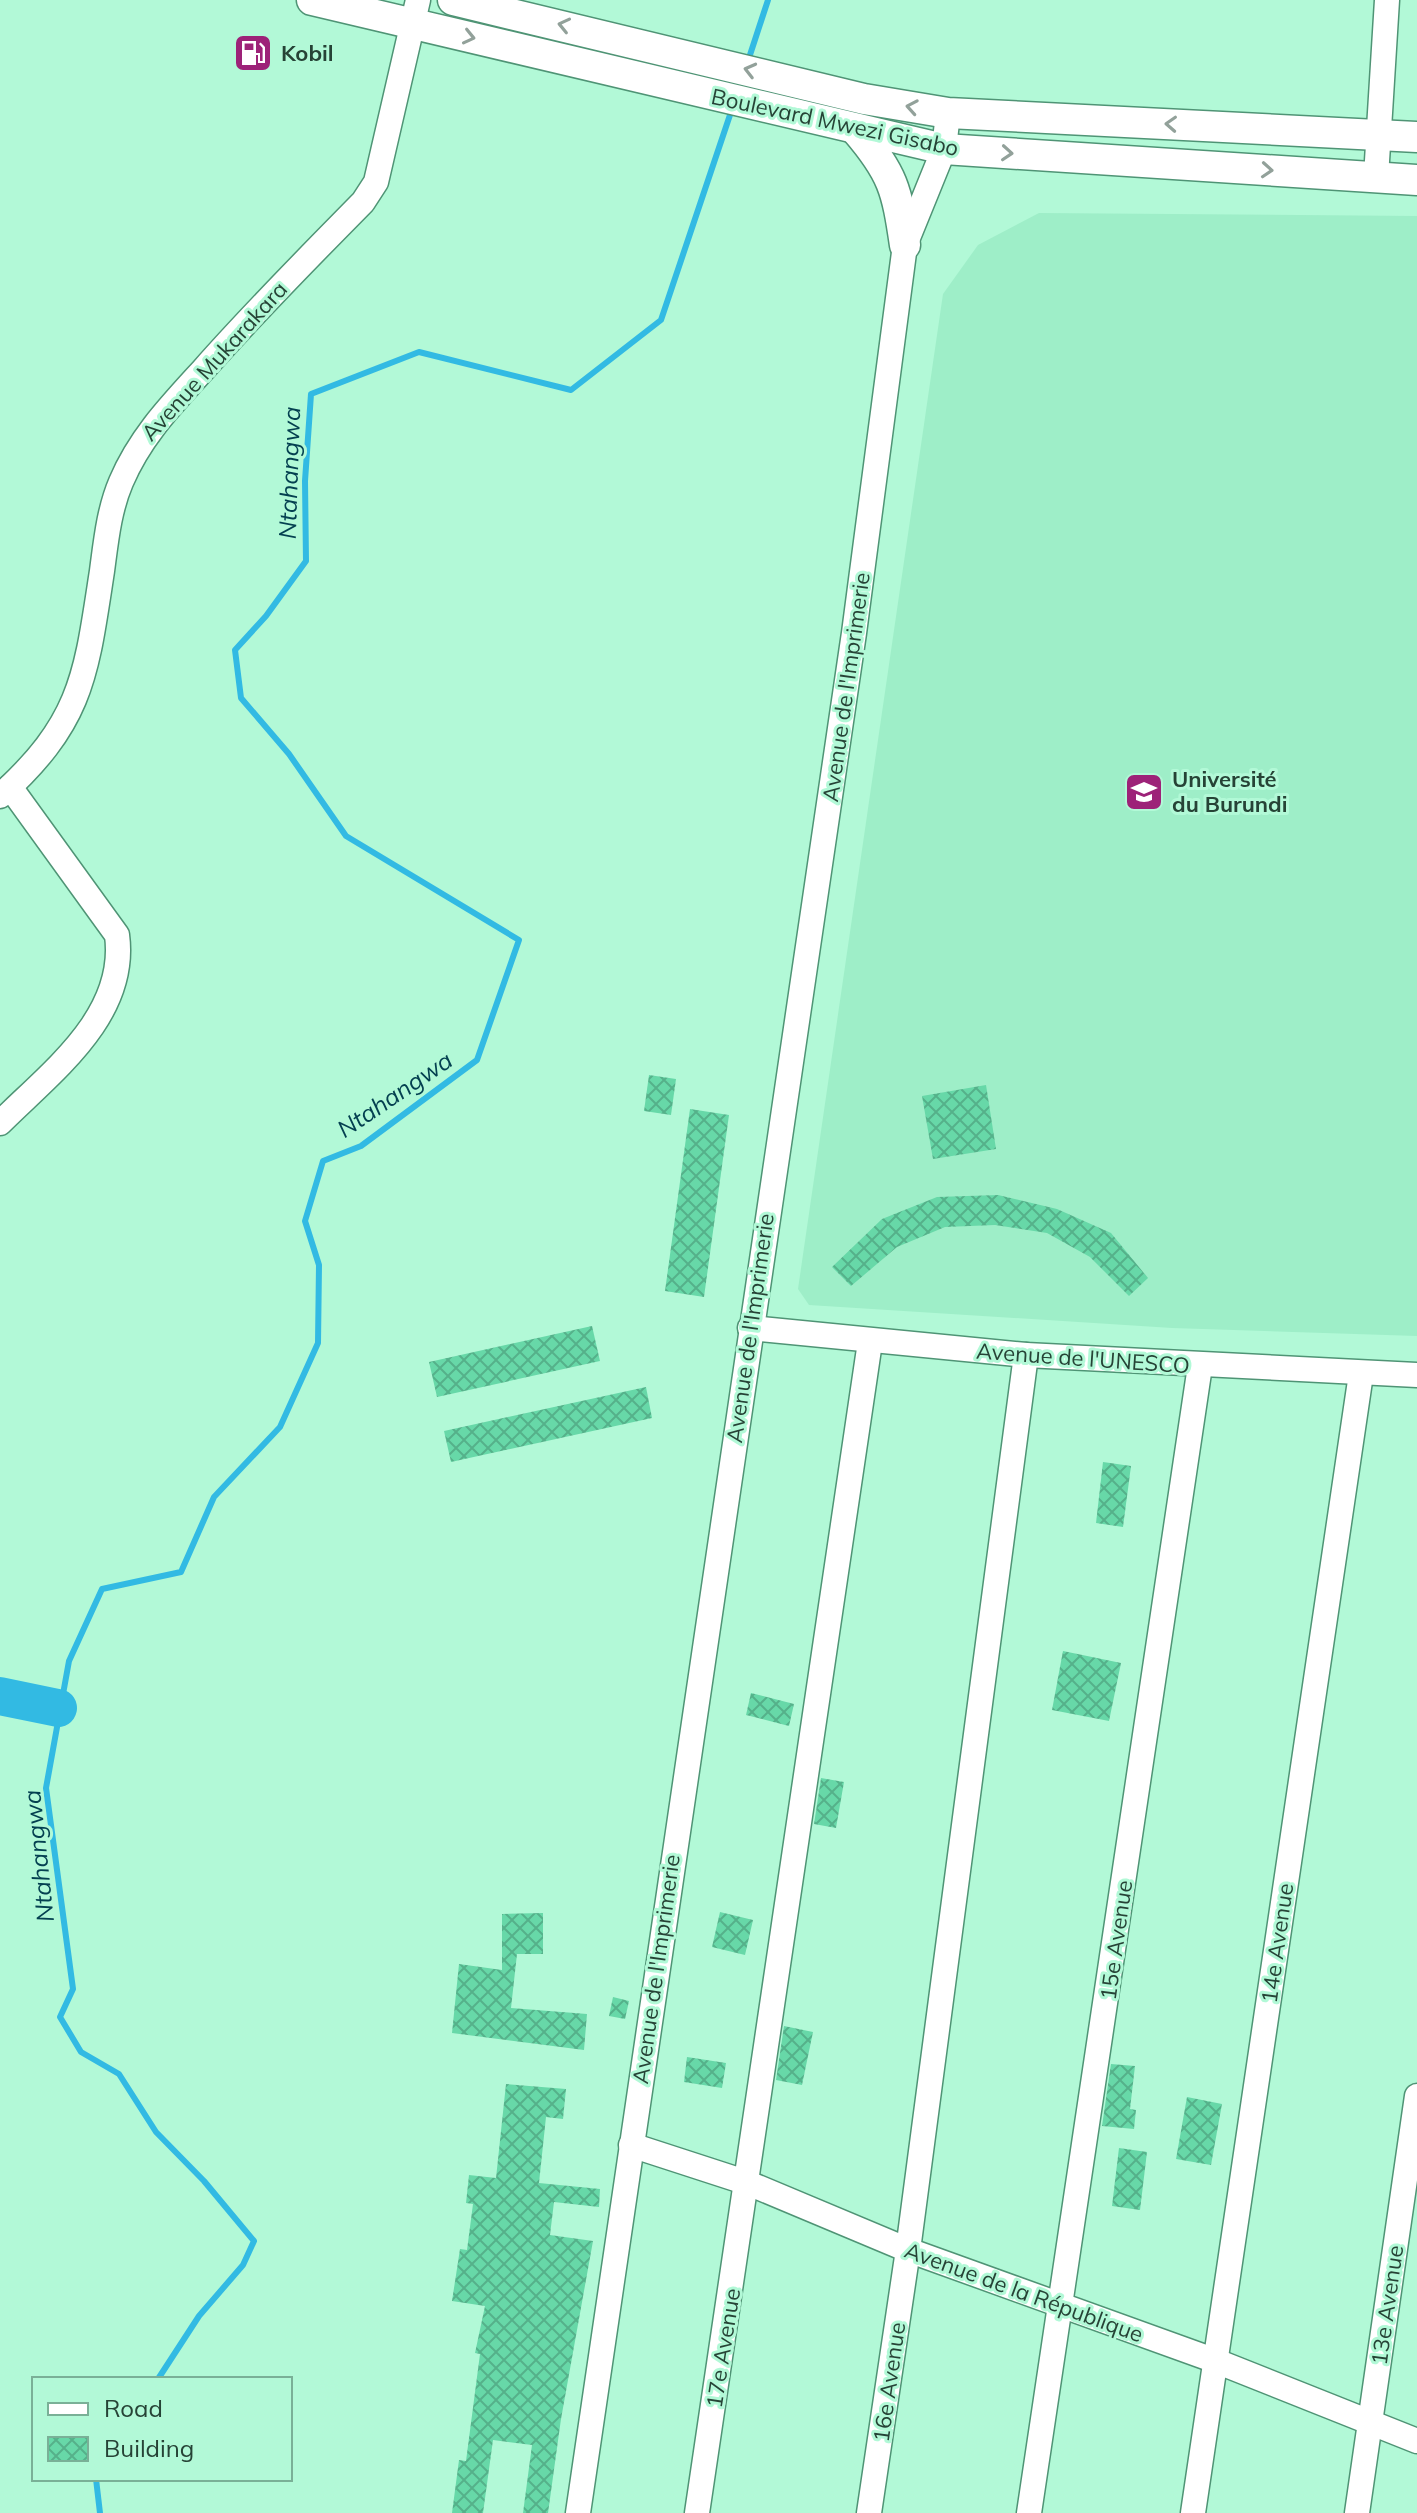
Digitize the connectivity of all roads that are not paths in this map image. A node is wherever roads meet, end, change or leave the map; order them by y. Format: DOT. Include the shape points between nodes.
graph roads {
  1 [pos="312,0"];
  2 [pos="453,0"];
  3 [pos="1387,0"];
  4 [pos="416,12"];
  5 [pos="948,113"];
  6 [pos="856,130"];
  7 [pos="1379,135"];
  8 [pos="1417,137"];
  9 [pos="944,149"];
  10 [pos="1376,177"];
  11 [pos="1417,180"];
  12 [pos="905,245"];
  13 [pos="5,791"];
  14 [pos="0,1123"];
  15 [pos="750,1328"];
  16 [pos="870,1342"];
  17 [pos="1026,1355"];
  18 [pos="1200,1366"];
  19 [pos="1361,1374"];
  20 [pos="1417,1375"];
  21 [pos="1417,2096"];
  22 [pos="631,2145"];
  23 [pos="748,2183"];
  24 [pos="908,2250"];
  25 [pos="1061,2306"];
  26 [pos="1216,2361"];
  27 [pos="1371,2422"];
  28 [pos="1417,2441"];
  29 [pos="578,2513"];
  30 [pos="697,2513"];
  31 [pos="869,2513"];
  32 [pos="1029,2513"];
  33 [pos="1193,2513"];
  34 [pos="1357,2513"];
  1 -- 4 [label="main road, Boulevard Mwezi Gisabo"];
  5 -- 2 [label="main road, Boulevard Mwezi Gisabo, one-way"];
  3 -- 7 [label="street"];
  4 -- 6 [label="main road, Boulevard Mwezi Gisabo, one-way" via="629,75"];
  4 -- 13 [label="street, Avenue Mukarakara" via="376,182 145,435 120,483 109,519 88,662 77,699 64,724"];
  7 -- 5 [label="main road, Boulevard Mwezi Gisabo, one-way"];
  5 -- 9 [label="street, Avenue de l'Imprimerie"];
  6 -- 9 [label="main road, Boulevard Mwezi Gisabo"];
  6 -- 12 [label="main road" via="888,171"];
  7 -- 8 [label="main road, Boulevard Mwezi Gisabo"];
  7 -- 10 [label="street"];
  9 -- 10 [label="main road, Boulevard Mwezi Gisabo, one-way"];
  9 -- 12 [label="street, Avenue de l'Imprimerie"];
  10 -- 11 [label="main road, Boulevard Mwezi Gisabo"];
  12 -- 15 [label="street, Avenue de l'Imprimerie" via="854,633"];
  13 -- 14 [label="street" via="117,935 120,958 104,1009 78,1045"];
  15 -- 16 [label="street, Avenue de l'UNESCO"];
  15 -- 22 [label="street, Avenue de l'Imprimerie"];
  16 -- 17 [label="street, Avenue de l'UNESCO"];
  16 -- 23 [label="street, 17e Avenue"];
  17 -- 18 [label="street, Avenue de l'UNESCO"];
  17 -- 24 [label="street, 16e Avenue"];
  18 -- 19 [label="street, Avenue de l'UNESCO"];
  18 -- 25 [label="street, 15e Avenue"];
  19 -- 20 [label="street, Avenue de l'UNESCO"];
  19 -- 26 [label="street, 14e Avenue"];
  21 -- 27 [label="street, 13e Avenue"];
  22 -- 23 [label="street, Avenue de la République"];
  22 -- 29 [label="street, Avenue de l'Imprimerie"];
  23 -- 24 [label="street, Avenue de la République"];
  23 -- 30 [label="street, 17e Avenue"];
  24 -- 25 [label="street, Avenue de la République"];
  24 -- 31 [label="street, 16e Avenue"];
  25 -- 26 [label="street, Avenue de la République"];
  25 -- 32 [label="street, 15e Avenue"];
  26 -- 27 [label="street, Avenue de la République"];
  26 -- 33 [label="street, 14e Avenue"];
  27 -- 28 [label="street, Avenue de la République"];
  27 -- 34 [label="street, 13e Avenue"];
}
